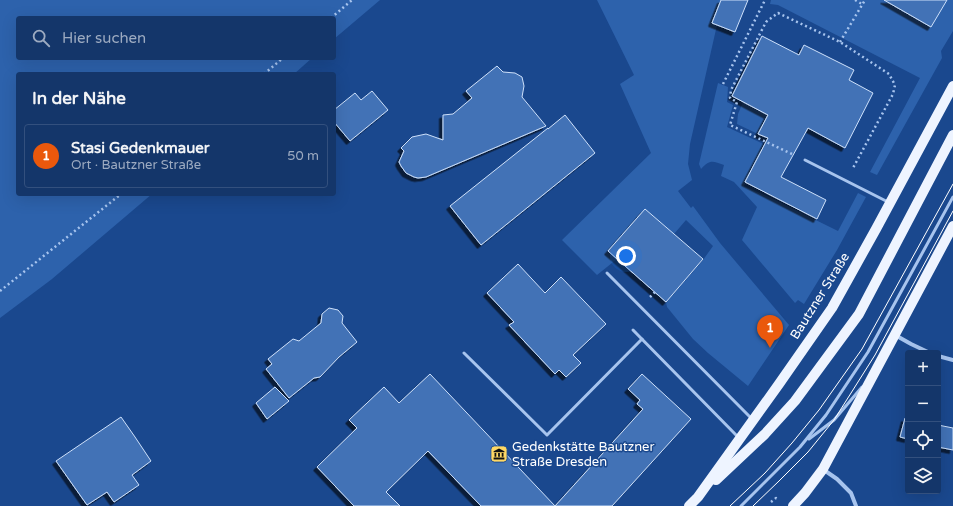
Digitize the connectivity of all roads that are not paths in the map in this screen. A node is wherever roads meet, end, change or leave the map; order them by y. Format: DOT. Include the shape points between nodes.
graph roads {
  1 [pos="953,86"];
  2 [pos="953,135"];
  3 [pos="805,160"];
  4 [pos="953,197"];
  5 [pos="890,202"];
  6 [pos="953,226"];
  7 [pos="607,273"];
  8 [pos="633,330"];
  9 [pos="895,335"];
  10 [pos="642,339"];
  11 [pos="924,350"];
  12 [pos="464,353"];
  13 [pos="941,357"];
  14 [pos="953,360"];
  15 [pos="877,369"];
  16 [pos="754,420"];
  17 [pos="740,439"];
  18 [pos="804,442"];
  19 [pos="824,469"];
  20 [pos="698,497"];
  21 [pos="689,506"];
  22 [pos="741,506"];
  23 [pos="793,506"];
  24 [pos="856,506"];
  1 -- 5 [label="main road, Bautzner Straße"];
  2 -- 20 [label="main road" via="859,314 795,401 765,434"];
  3 -- 5 [label="lane"];
  4 -- 18 [label="lane" via="868,352 826,415"];
  5 -- 16 [label="main road, Bautzner Straße" via="832,308"];
  6 -- 9 [label="main road"];
  7 -- 16 [label="lane"];
  8 -- 10 [label="lane"];
  9 -- 11 [label="street"];
  9 -- 15 [label="main road"];
  10 -- 12 [label="lane" via="547,435"];
  10 -- 17 [label="lane"];
  13 -- 14 [label="street"];
  15 -- 18 [label="lane" via="834,420"];
  15 -- 19 [label="main road"];
  16 -- 17 [label="main road, Bautzner Straße"];
  17 -- 20 [label="main road, Bautzner Straße"];
  18 -- 22 [label="lane"];
  19 -- 23 [label="main road"];
  19 -- 24 [label="street" via="851,493"];
  20 -- 21 [label="main road, Bautzner Straße"];
}
